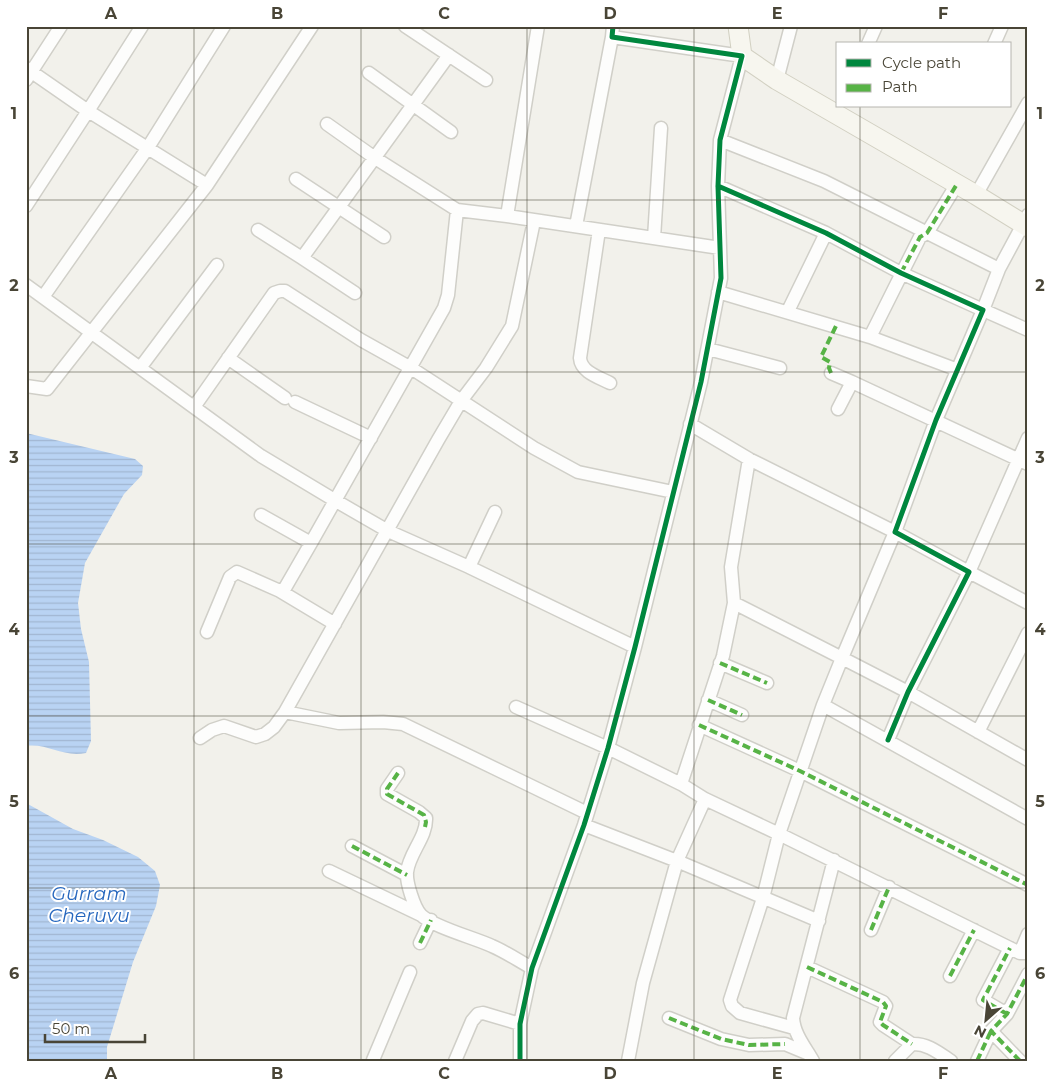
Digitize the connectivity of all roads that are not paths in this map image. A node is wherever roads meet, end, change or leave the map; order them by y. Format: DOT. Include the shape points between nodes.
graph roads {
  1 [pos="61,26"];
  2 [pos="142,26"];
  3 [pos="224,26"];
  4 [pos="312,26"];
  5 [pos="406,26"];
  6 [pos="538,26"];
  7 [pos="738,26"];
  8 [pos="791,26"];
  9 [pos="876,26"];
  10 [pos="1002,26"];
  11 [pos="612,32"];
  12 [pos="869,42"];
  13 [pos="995,42"];
  14 [pos="449,55"];
  15 [pos="742,56"];
  16 [pos="28,73"];
  17 [pos="369,73"];
  18 [pos="486,80"];
  19 [pos="777,80"];
  20 [pos="1028,103"];
  21 [pos="413,105"];
  22 [pos="836,108"];
  23 [pos="88,111"];
  24 [pos="847,113"];
  25 [pos="327,124"];
  26 [pos="661,128"];
  27 [pos="451,132"];
  28 [pos="720,140"];
  29 [pos="147,149"];
  30 [pos="375,158"];
  31 [pos="296,179"];
  32 [pos="957,184"];
  33 [pos="207,185"];
  34 [pos="718,186"];
  35 [pos="976,195"];
  36 [pos="26,206"];
  37 [pos="339,208"];
  38 [pos="457,210"];
  39 [pos="506,216"];
  40 [pos="534,221"];
  41 [pos="1026,222"];
  42 [pos="576,226"];
  43 [pos="258,230"];
  44 [pos="600,230"];
  45 [pos="826,233"];
  46 [pos="927,233"];
  47 [pos="384,238"];
  48 [pos="654,238"];
  49 [pos="720,248"];
  50 [pos="302,258"];
  51 [pos="217,264"];
  52 [pos="999,269"];
  53 [pos="901,273"];
  54 [pos="26,285"];
  55 [pos="718,292"];
  56 [pos="354,293"];
  57 [pos="43,297"];
  58 [pos="983,310"];
  59 [pos="788,311"];
  60 [pos="1028,330"];
  61 [pos="92,333"];
  62 [pos="870,337"];
  63 [pos="708,349"];
  64 [pos="228,358"];
  65 [pos="140,368"];
  66 [pos="411,368"];
  67 [pos="780,368"];
  68 [pos="958,370"];
  69 [pos="831,373"];
  70 [pos="852,382"];
  71 [pos="610,384"];
  72 [pos="26,386"];
  73 [pos="461,401"];
  74 [pos="194,407"];
  75 [pos="838,409"];
  76 [pos="936,420"];
  77 [pos="690,424"];
  78 [pos="371,438"];
  79 [pos="1028,438"];
  80 [pos="749,459"];
  81 [pos="1023,461"];
  82 [pos="673,492"];
  83 [pos="336,501"];
  84 [pos="495,512"];
  85 [pos="261,515"];
  86 [pos="388,530"];
  87 [pos="895,532"];
  88 [pos="312,543"];
  89 [pos="468,567"];
  90 [pos="969,572"];
  91 [pos="280,591"];
  92 [pos="1028,603"];
  93 [pos="734,604"];
  94 [pos="335,624"];
  95 [pos="207,632"];
  96 [pos="1028,633"];
  97 [pos="635,647"];
  98 [pos="842,658"];
  99 [pos="720,663"];
  100 [pos="767,683"];
  101 [pos="908,692"];
  102 [pos="708,700"];
  103 [pos="823,705"];
  104 [pos="516,707"];
  105 [pos="285,712"];
  106 [pos="742,715"];
  107 [pos="699,725"];
  108 [pos="978,732"];
  109 [pos="200,738"];
  110 [pos="888,740"];
  111 [pos="608,748"];
  112 [pos="1028,760"];
  113 [pos="800,771"];
  114 [pos="398,773"];
  115 [pos="681,784"];
  116 [pos="705,799"];
  117 [pos="585,819"];
  118 [pos="1028,819"];
  119 [pos="779,834"];
  120 [pos="352,846"];
  121 [pos="834,860"];
  122 [pos="677,861"];
  123 [pos="329,871"];
  124 [pos="407,874"];
  125 [pos="1028,885"];
  126 [pos="889,887"];
  127 [pos="763,898"];
  128 [pos="426,918"];
  129 [pos="819,921"];
  130 [pos="871,930"];
  131 [pos="974,930"];
  132 [pos="1028,934"];
  133 [pos="420,943"];
  134 [pos="1019,951"];
  135 [pos="807,967"];
  136 [pos="532,968"];
  137 [pos="410,972"];
  138 [pos="1028,974"];
  139 [pos="950,976"];
  140 [pos="1007,1014"];
  141 [pos="669,1018"];
  142 [pos="520,1024"];
  143 [pos="794,1028"];
  144 [pos="991,1031"];
  145 [pos="912,1044"];
  146 [pos="811,1057"];
  147 [pos="373,1061"];
  148 [pos="455,1061"];
  149 [pos="520,1061"];
  150 [pos="628,1061"];
  151 [pos="895,1061"];
  152 [pos="951,1061"];
  153 [pos="977,1061"];
  154 [pos="1020,1061"];
  1 -- 16 [label="street"];
  2 -- 23 [label="street"];
  3 -- 29 [label="street"];
  4 -- 33 [label="street"];
  5 -- 14 [label="street"];
  6 -- 39 [label="street"];
  7 -- 15 [label="street"];
  8 -- 19 [label="street"];
  9 -- 12 [label="street"];
  10 -- 13 [label="street"];
  11 -- 15 [label="street"];
  11 -- 42 [label="street"];
  14 -- 18 [label="street"];
  14 -- 21 [label="street"];
  15 -- 19 [label="street"];
  15 -- 28 [label="street"];
  16 -- 23 [label="street"];
  17 -- 21 [label="street"];
  19 -- 22 [label="street"];
  20 -- 35 [label="street"];
  21 -- 27 [label="street"];
  21 -- 30 [label="street"];
  23 -- 29 [label="street"];
  23 -- 36 [label="street"];
  24 -- 32 [label="street"];
  25 -- 30 [label="street"];
  26 -- 48 [label="street"];
  28 -- 34 [label="street"];
  28 -- 46 [label="street" via="824,181"];
  29 -- 33 [label="street"];
  29 -- 57 [label="street"];
  30 -- 37 [label="street"];
  30 -- 38 [label="street"];
  31 -- 37 [label="street"];
  32 -- 35 [label="street"];
  32 -- 46 [label="street"];
  33 -- 61 [label="street"];
  34 -- 45 [label="street"];
  34 -- 49 [label="street"];
  35 -- 41 [label="street"];
  37 -- 47 [label="street"];
  37 -- 50 [label="street"];
  38 -- 39 [label="street"];
  38 -- 66 [label="street" via="444,308"];
  39 -- 40 [label="street"];
  40 -- 42 [label="street"];
  40 -- 73 [label="street" via="512,326"];
  41 -- 52 [label="street"];
  42 -- 44 [label="street"];
  43 -- 50 [label="street"];
  44 -- 48 [label="street"];
  44 -- 71 [label="street" via="580,365"];
  45 -- 53 [label="street"];
  45 -- 59 [label="street"];
  46 -- 52 [label="street"];
  46 -- 53 [label="street" via="920,237"];
  48 -- 49 [label="street"];
  49 -- 55 [label="street"];
  50 -- 56 [label="street"];
  51 -- 65 [label="street"];
  52 -- 58 [label="street"];
  53 -- 58 [label="street"];
  53 -- 62 [label="street"];
  54 -- 57 [label="street"];
  55 -- 59 [label="street"];
  55 -- 63 [label="street"];
  57 -- 61 [label="street"];
  58 -- 60 [label="street"];
  58 -- 68 [label="street"];
  59 -- 62 [label="street"];
  61 -- 65 [label="street"];
  61 -- 72 [label="street" via="47,389"];
  62 -- 68 [label="street"];
  63 -- 67 [label="street"];
  63 -- 77 [label="street"];
  64 -- 66 [label="street" via="274,293 284,291"];
  64 -- 74 [label="street"];
  64 -- 78 [label="street" via="290,400"];
  65 -- 74 [label="street"];
  66 -- 73 [label="street"];
  66 -- 78 [label="street"];
  68 -- 76 [label="street"];
  69 -- 70 [label="street"];
  70 -- 75 [label="street"];
  70 -- 76 [label="street"];
  73 -- 82 [label="street" via="578,472"];
  73 -- 86 [label="street"];
  74 -- 83 [label="street" via="261,456"];
  76 -- 81 [label="street"];
  76 -- 87 [label="street"];
  77 -- 80 [label="street"];
  77 -- 82 [label="street"];
  78 -- 83 [label="street"];
  79 -- 81 [label="street"];
  80 -- 87 [label="street"];
  80 -- 93 [label="street" via="731,567"];
  81 -- 90 [label="street"];
  82 -- 97 [label="street"];
  83 -- 86 [label="street"];
  83 -- 88 [label="street"];
  84 -- 89 [label="street"];
  85 -- 88 [label="street"];
  86 -- 89 [label="street"];
  86 -- 94 [label="street"];
  87 -- 90 [label="street"];
  87 -- 98 [label="street"];
  88 -- 91 [label="street"];
  89 -- 97 [label="street"];
  90 -- 92 [label="street"];
  90 -- 101 [label="street"];
  91 -- 94 [label="street"];
  91 -- 95 [label="street" via="237,572 233,574"];
  93 -- 98 [label="street"];
  93 -- 99 [label="street"];
  94 -- 105 [label="street"];
  96 -- 108 [label="street"];
  97 -- 111 [label="street"];
  98 -- 101 [label="street"];
  98 -- 103 [label="street"];
  99 -- 100 [label="street"];
  99 -- 102 [label="street"];
  101 -- 108 [label="street"];
  101 -- 110 [label="street"];
  102 -- 106 [label="street"];
  102 -- 107 [label="street"];
  103 -- 110 [label="street"];
  103 -- 113 [label="street"];
  104 -- 111 [label="street"];
  105 -- 109 [label="street" via="274,727 256,737 224,726"];
  105 -- 117 [label="street" via="339,723 402,724"];
  107 -- 113 [label="street"];
  107 -- 115 [label="street"];
  108 -- 112 [label="street"];
  110 -- 118 [label="street"];
  111 -- 115 [label="street"];
  111 -- 117 [label="street"];
  113 -- 119 [label="street"];
  113 -- 125 [label="street"];
  114 -- 124 [label="street" via="387,794 426,818"];
  115 -- 116 [label="street"];
  116 -- 119 [label="street"];
  116 -- 122 [label="street"];
  117 -- 122 [label="street"];
  117 -- 136 [label="street"];
  119 -- 121 [label="street"];
  119 -- 127 [label="street"];
  120 -- 124 [label="street"];
  121 -- 126 [label="street"];
  121 -- 129 [label="street"];
  122 -- 127 [label="street"];
  122 -- 150 [label="street" via="643,983"];
  123 -- 128 [label="street"];
  124 -- 128 [label="street" via="413,902"];
  126 -- 130 [label="street"];
  126 -- 131 [label="street"];
  127 -- 129 [label="street"];
  127 -- 143 [label="street" via="730,1000 740,1012"];
  128 -- 133 [label="street"];
  128 -- 136 [label="street" via="492,946"];
  129 -- 135 [label="street"];
  131 -- 134 [label="street"];
  131 -- 139 [label="street"];
  132 -- 134 [label="street"];
  134 -- 140 [label="street" via="983,1000"];
  135 -- 143 [label="street" via="793,1018"];
  135 -- 145 [label="street" via="883,1002 886,1009 880,1022"];
  136 -- 142 [label="street"];
  137 -- 147 [label="street"];
  138 -- 140 [label="street"];
  140 -- 144 [label="street"];
  141 -- 146 [label="street" via="721,1039 749,1045 785,1044"];
  142 -- 148 [label="street" via="478,1014"];
  142 -- 149 [label="street"];
  143 -- 146 [label="street"];
  144 -- 153 [label="street"];
  144 -- 154 [label="street"];
  145 -- 151 [label="street"];
  145 -- 152 [label="street" via="926,1045"];
}
